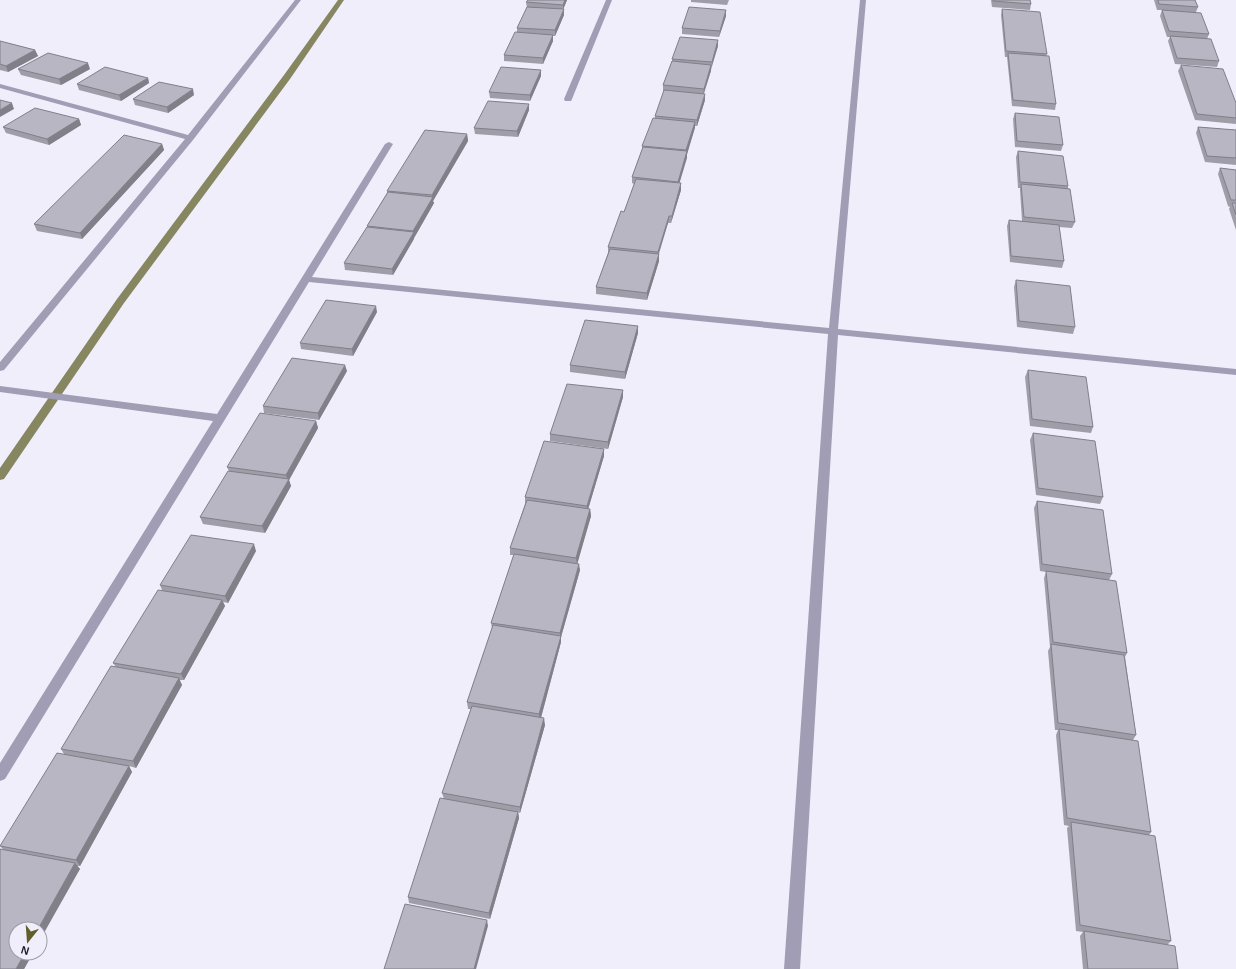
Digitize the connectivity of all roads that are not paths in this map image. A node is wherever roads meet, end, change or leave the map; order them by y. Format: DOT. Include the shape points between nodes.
graph roads {
  1 [pos="298,0"];
  2 [pos="609,0"];
  3 [pos="863,0"];
  4 [pos="0,86"];
  5 [pos="568,99"];
  6 [pos="190,138"];
  7 [pos="389,144"];
  8 [pos="306,279"];
  9 [pos="833,333"];
  10 [pos="0,368"];
  11 [pos="1236,372"];
  12 [pos="0,389"];
  13 [pos="220,418"];
  14 [pos="0,775"];
  15 [pos="792,969"];
  1 -- 6 [label="street"];
  2 -- 5 [label="street"];
  3 -- 9 [label="street"];
  4 -- 6 [label="street"];
  6 -- 10 [label="street"];
  7 -- 8 [label="street"];
  8 -- 9 [label="street"];
  8 -- 13 [label="street"];
  9 -- 11 [label="street"];
  9 -- 15 [label="street"];
  12 -- 13 [label="street"];
  13 -- 14 [label="street"];
}
